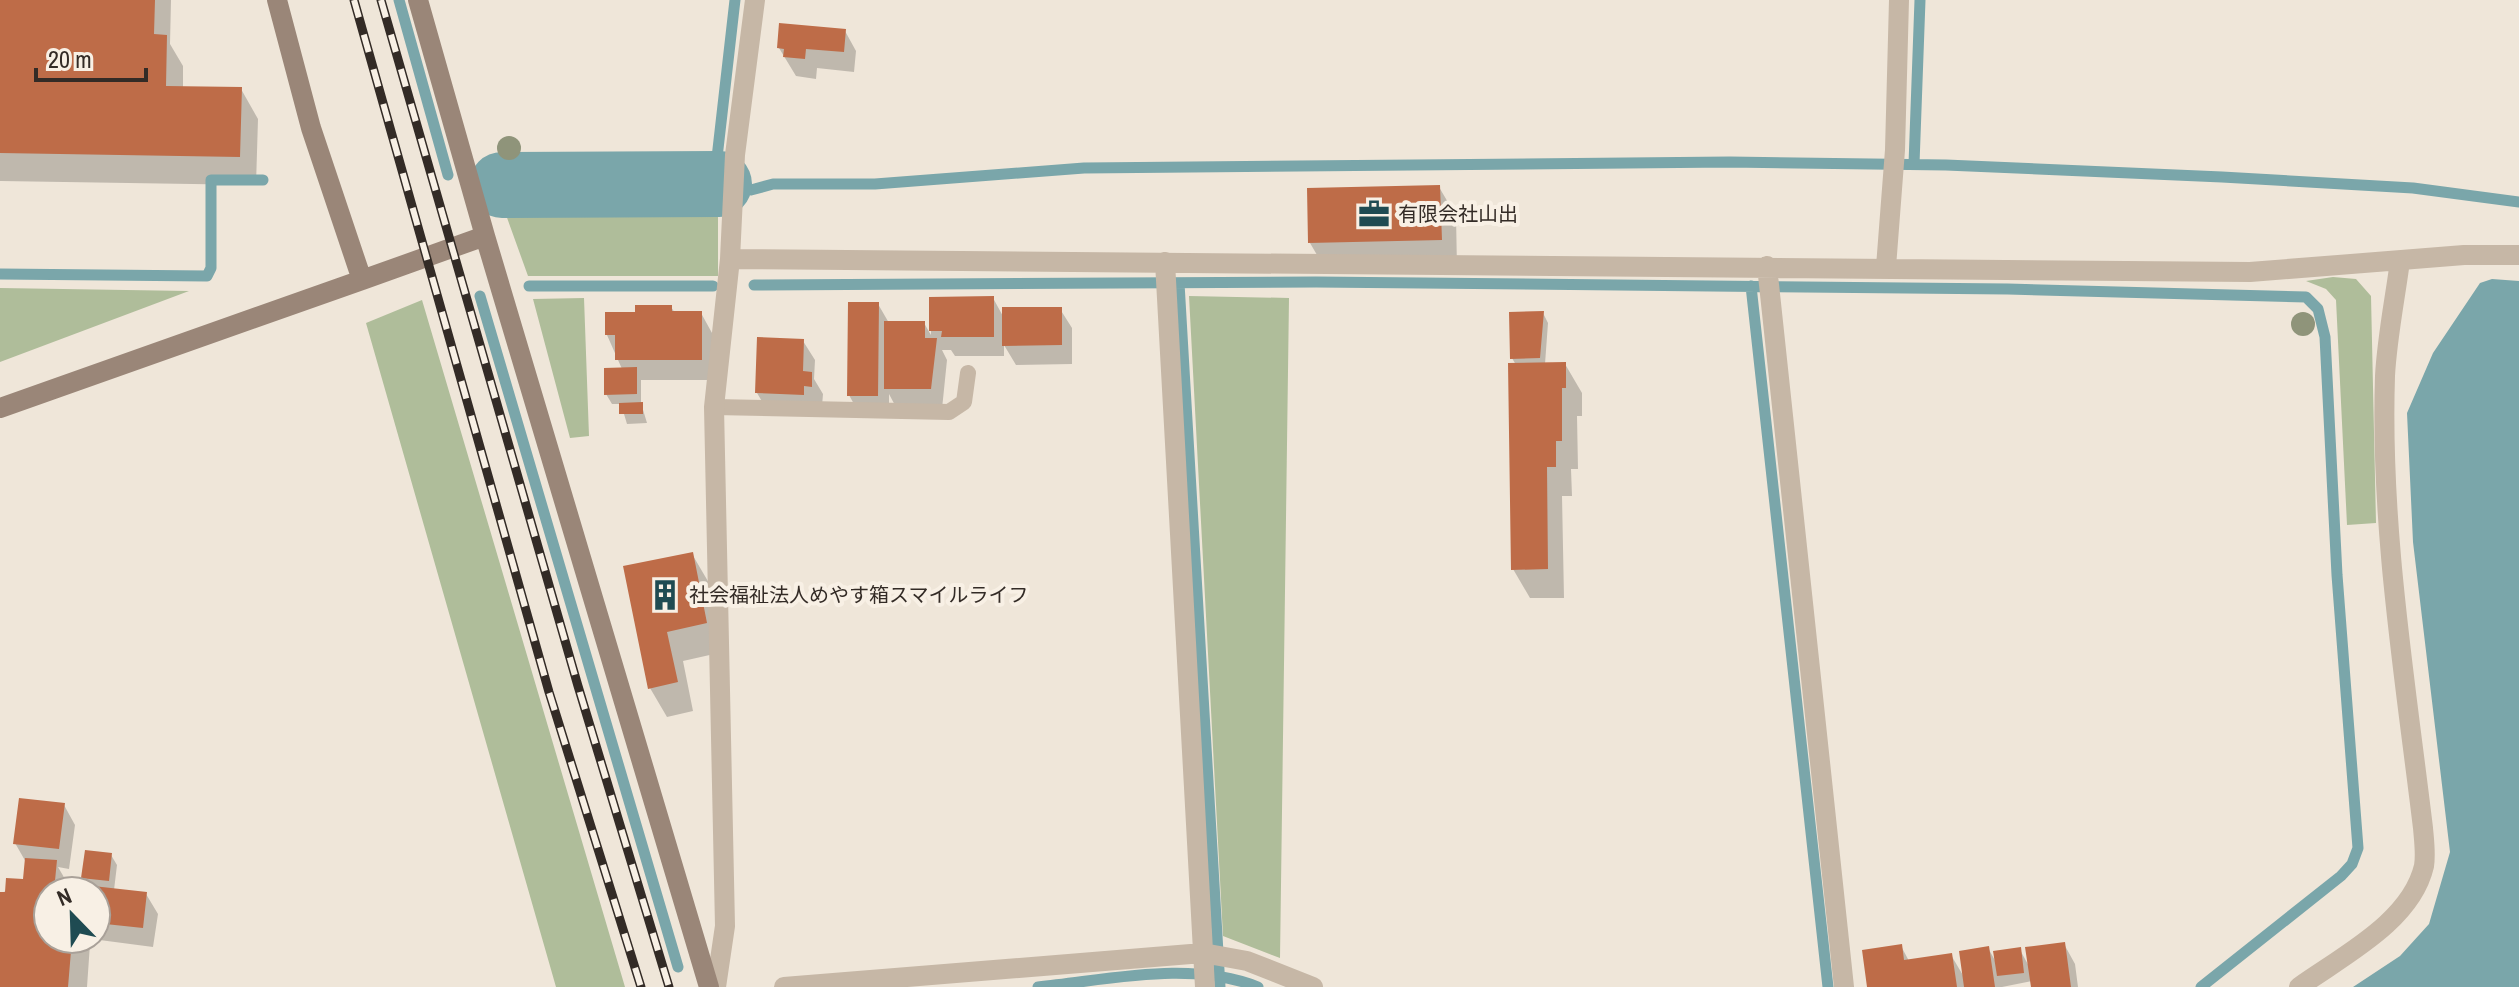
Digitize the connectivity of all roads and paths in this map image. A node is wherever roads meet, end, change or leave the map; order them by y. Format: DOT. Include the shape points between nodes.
graph roads {
  1 [pos="277,0"];
  2 [pos="418,0"];
  3 [pos="755,0"];
  4 [pos="1899,0"];
  5 [pos="485,236"];
  6 [pos="2517,255"];
  7 [pos="730,259"];
  8 [pos="2400,261"];
  9 [pos="1165,266"];
  10 [pos="1886,267"];
  11 [pos="1767,268"];
  12 [pos="362,280"];
  13 [pos="968,373"];
  14 [pos="714,407"];
  15 [pos="0,408"];
  16 [pos="1208,965"];
  17 [pos="709,987"];
  18 [pos="716,987"];
  19 [pos="784,987"];
  20 [pos="1313,987"];
  21 [pos="1844,987"];
  22 [pos="2299,987"];
  1 -- 12 [label="street" via="311,128"];
  2 -- 5 [label="street"];
  3 -- 7 [label="street" via="735,155"];
  4 -- 10 [label="street"];
  5 -- 12 [label="street"];
  5 -- 17 [label="street"];
  6 -- 8 [label="street"];
  7 -- 9 [label="street"];
  7 -- 14 [label="street"];
  8 -- 10 [label="street" via="2250,272"];
  8 -- 22 [label="street" via="2385,374 2385,460 2424,865 2414,890 2376,933"];
  9 -- 11 [label="street"];
  9 -- 16 [label="street"];
  10 -- 11 [label="street"];
  11 -- 21 [label="street"];
  12 -- 15 [label="street"];
  13 -- 14 [label="lane" via="964,402 949,412"];
  14 -- 18 [label="street" via="725,926"];
  16 -- 19 [label="street"];
  16 -- 20 [label="street"];
}
